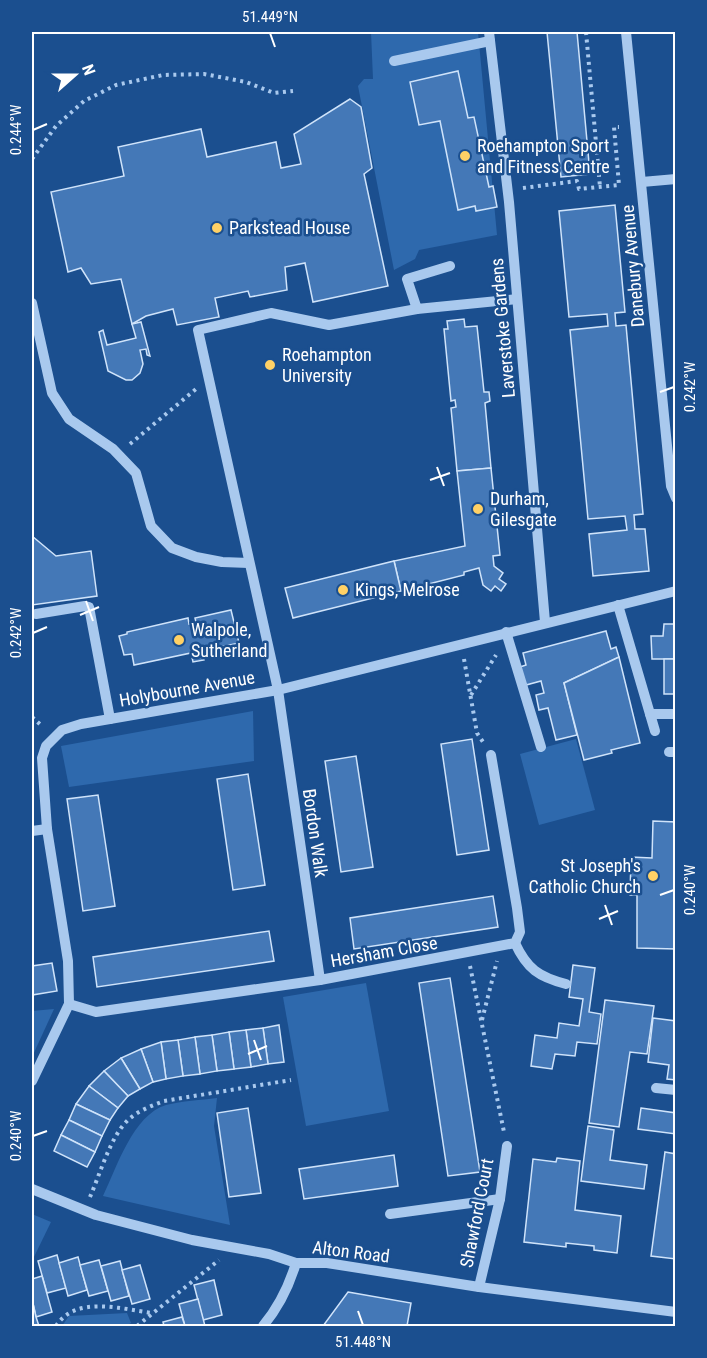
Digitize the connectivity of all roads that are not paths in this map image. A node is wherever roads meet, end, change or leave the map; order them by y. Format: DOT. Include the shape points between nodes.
graph roads {
  1 [pos="626,32"];
  2 [pos="490,36"];
  3 [pos="394,61"];
  4 [pos="675,179"];
  5 [pos="642,182"];
  6 [pos="450,266"];
  7 [pos="517,299"];
  8 [pos="32,303"];
  9 [pos="417,309"];
  10 [pos="675,498"];
  11 [pos="249,562"];
  12 [pos="675,591"];
  13 [pos="618,605"];
  14 [pos="36,614"];
  15 [pos="545,622"];
  16 [pos="507,632"];
  17 [pos="278,690"];
  18 [pos="650,714"];
  19 [pos="675,714"];
  20 [pos="110,719"];
  21 [pos="655,731"];
  22 [pos="541,747"];
  23 [pos="491,755"];
  24 [pos="47,829"];
  25 [pos="32,831"];
  26 [pos="515,943"];
  27 [pos="320,980"];
  28 [pos="566,984"];
  29 [pos="69,1004"];
  30 [pos="32,1081"];
  31 [pos="656,1088"];
  32 [pos="675,1090"];
  33 [pos="507,1146"];
  34 [pos="32,1190"];
  35 [pos="500,1199"];
  36 [pos="390,1214"];
  37 [pos="296,1263"];
  38 [pos="479,1287"];
  39 [pos="675,1312"];
  40 [pos="268,1325"];
  1 -- 5 [label="street, Danebury Avenue"];
  2 -- 3 [label="street"];
  2 -- 7 [label="street, Laverstoke Gardens"];
  4 -- 5 [label="street"];
  5 -- 10 [label="street, Danebury Avenue"];
  6 -- 9 [label="street" via="407,279"];
  7 -- 9 [label="street"];
  7 -- 15 [label="street, Laverstoke Gardens"];
  8 -- 11 [label="street" via="52,393 69,418 118,454 136,473 151,526 172,548 196,557"];
  9 -- 11 [label="street, Bordon Walk" via="329,325 270,313 198,330"];
  11 -- 17 [label="street, Bordon Walk"];
  12 -- 13 [label="street, Holybourne Avenue"];
  13 -- 15 [label="street, Holybourne Avenue"];
  13 -- 18 [label="street"];
  14 -- 20 [label="street" via="89,608"];
  15 -- 16 [label="street, Holybourne Avenue"];
  16 -- 17 [label="street, Holybourne Avenue"];
  16 -- 22 [label="street"];
  17 -- 20 [label="street, Holybourne Avenue"];
  17 -- 27 [label="street, Bordon Walk"];
  18 -- 19 [label="street"];
  18 -- 21 [label="street"];
  20 -- 24 [label="street, Holybourne Avenue" via="62,730 46,746 42,758"];
  23 -- 26 [label="street" via="517,908 520,932"];
  24 -- 25 [label="street"];
  24 -- 29 [label="street, Holybourne Avenue" via="68,961"];
  26 -- 27 [label="street, Hersham Close"];
  26 -- 28 [label="street" via="532,969 544,978"];
  27 -- 29 [label="street, Hersham Close" via="96,1012"];
  29 -- 30 [label="street, Holybourne Avenue"];
  31 -- 32 [label="street"];
  33 -- 35 [label="street, Shawford Court"];
  34 -- 37 [label="street, Alton Road" via="84,1211"];
  35 -- 36 [label="street"];
  35 -- 38 [label="street, Shawford Court"];
  37 -- 38 [label="street, Alton Road" via="327,1263"];
  37 -- 40 [label="street"];
  38 -- 39 [label="street, Alton Road"];
}
